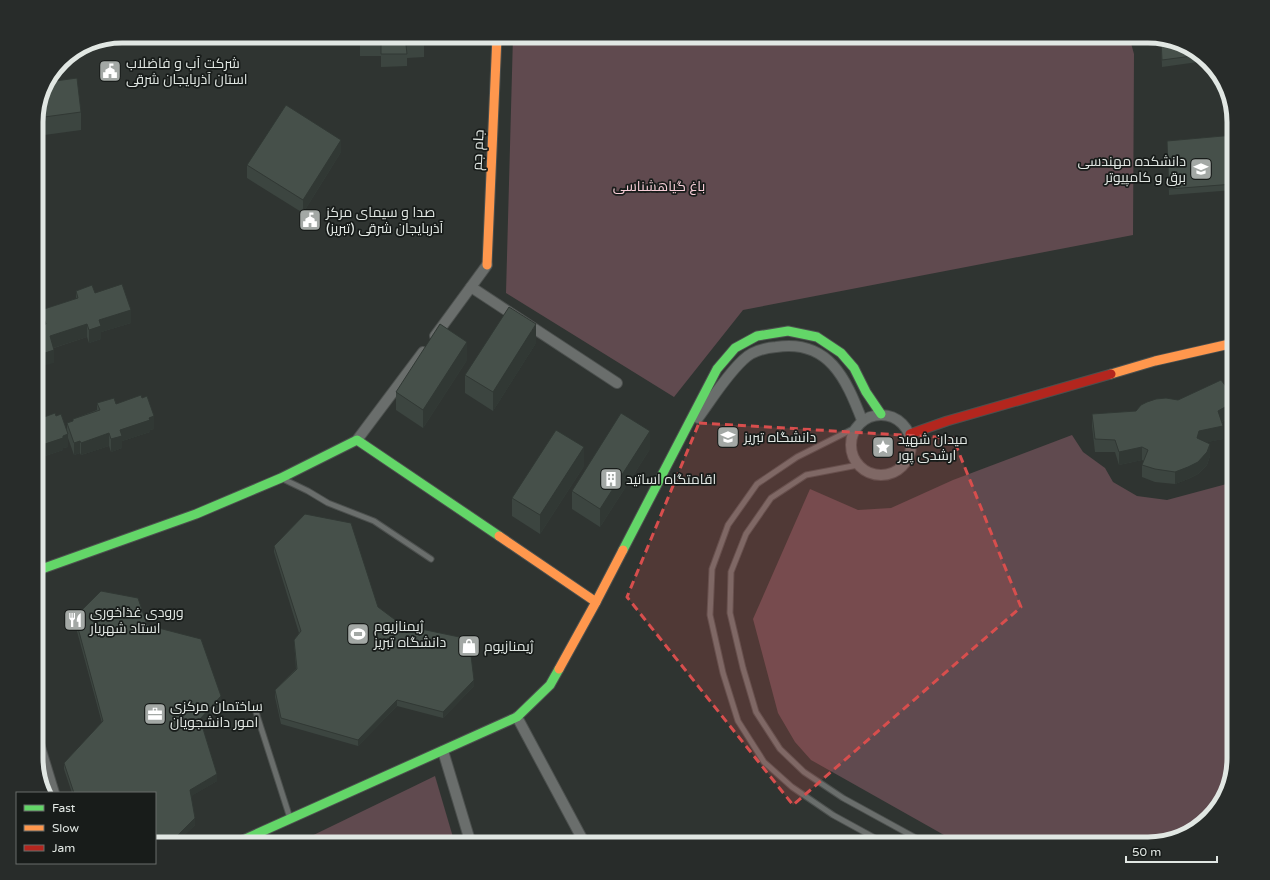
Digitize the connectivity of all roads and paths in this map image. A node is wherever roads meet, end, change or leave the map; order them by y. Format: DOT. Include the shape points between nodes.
graph roads {
  1 [pos="498,43"];
  2 [pos="487,265"];
  3 [pos="471,287"];
  4 [pos="1227,345"];
  5 [pos="617,383"];
  6 [pos="881,414"];
  7 [pos="859,424"];
  8 [pos="910,434"];
  9 [pos="358,440"];
  10 [pos="674,451"];
  11 [pos="858,465"];
  12 [pos="281,478"];
  13 [pos="431,559"];
  14 [pos="43,568"];
  15 [pos="596,602"];
  16 [pos="255,709"];
  17 [pos="517,717"];
  18 [pos="443,750"];
  19 [pos="43,757"];
  20 [pos="54,792"];
  21 [pos="290,819"];
  22 [pos="250,837"];
  23 [pos="468,837"];
  24 [pos="581,837"];
  25 [pos="873,837"];
  26 [pos="914,837"];
  1 -- 2 [label="street, جام جم"];
  2 -- 3 [label="street"];
  3 -- 5 [label="street"];
  3 -- 9 [label="street"];
  4 -- 8 [label="street" via="1155,361"];
  6 -- 7 [label="street"];
  6 -- 8 [label="street" via="898,419"];
  6 -- 10 [label="street" via="854,368 841,353 817,336 788,331 757,336 735,348 717,369"];
  7 -- 10 [label="street" via="854,398 842,376 831,363 812,349 788,345 761,349 744,359"];
  7 -- 11 [label="street" via="851,437 850,447"];
  7 -- 25 [label="lane" via="797,457 757,484 728,525 712,568 710,615 738,720 764,762 792,787 833,815"];
  8 -- 11 [label="street" via="911,452 907,461 896,471 883,475 874,474"];
  9 -- 12 [label="street"];
  9 -- 15 [label="street"];
  10 -- 15 [label="street"];
  11 -- 26 [label="lane" via="806,475 771,498 746,534 731,572 730,613 756,712 780,749 804,772 843,798"];
  12 -- 13 [label="lane" via="328,502 374,521"];
  12 -- 14 [label="street" via="196,514"];
  15 -- 17 [label="street" via="550,685"];
  16 -- 21 [label="lane"];
  17 -- 18 [label="street"];
  17 -- 24 [label="street"];
  18 -- 21 [label="street"];
  18 -- 23 [label="street"];
  19 -- 20 [label="street"];
  21 -- 22 [label="street"];
}
